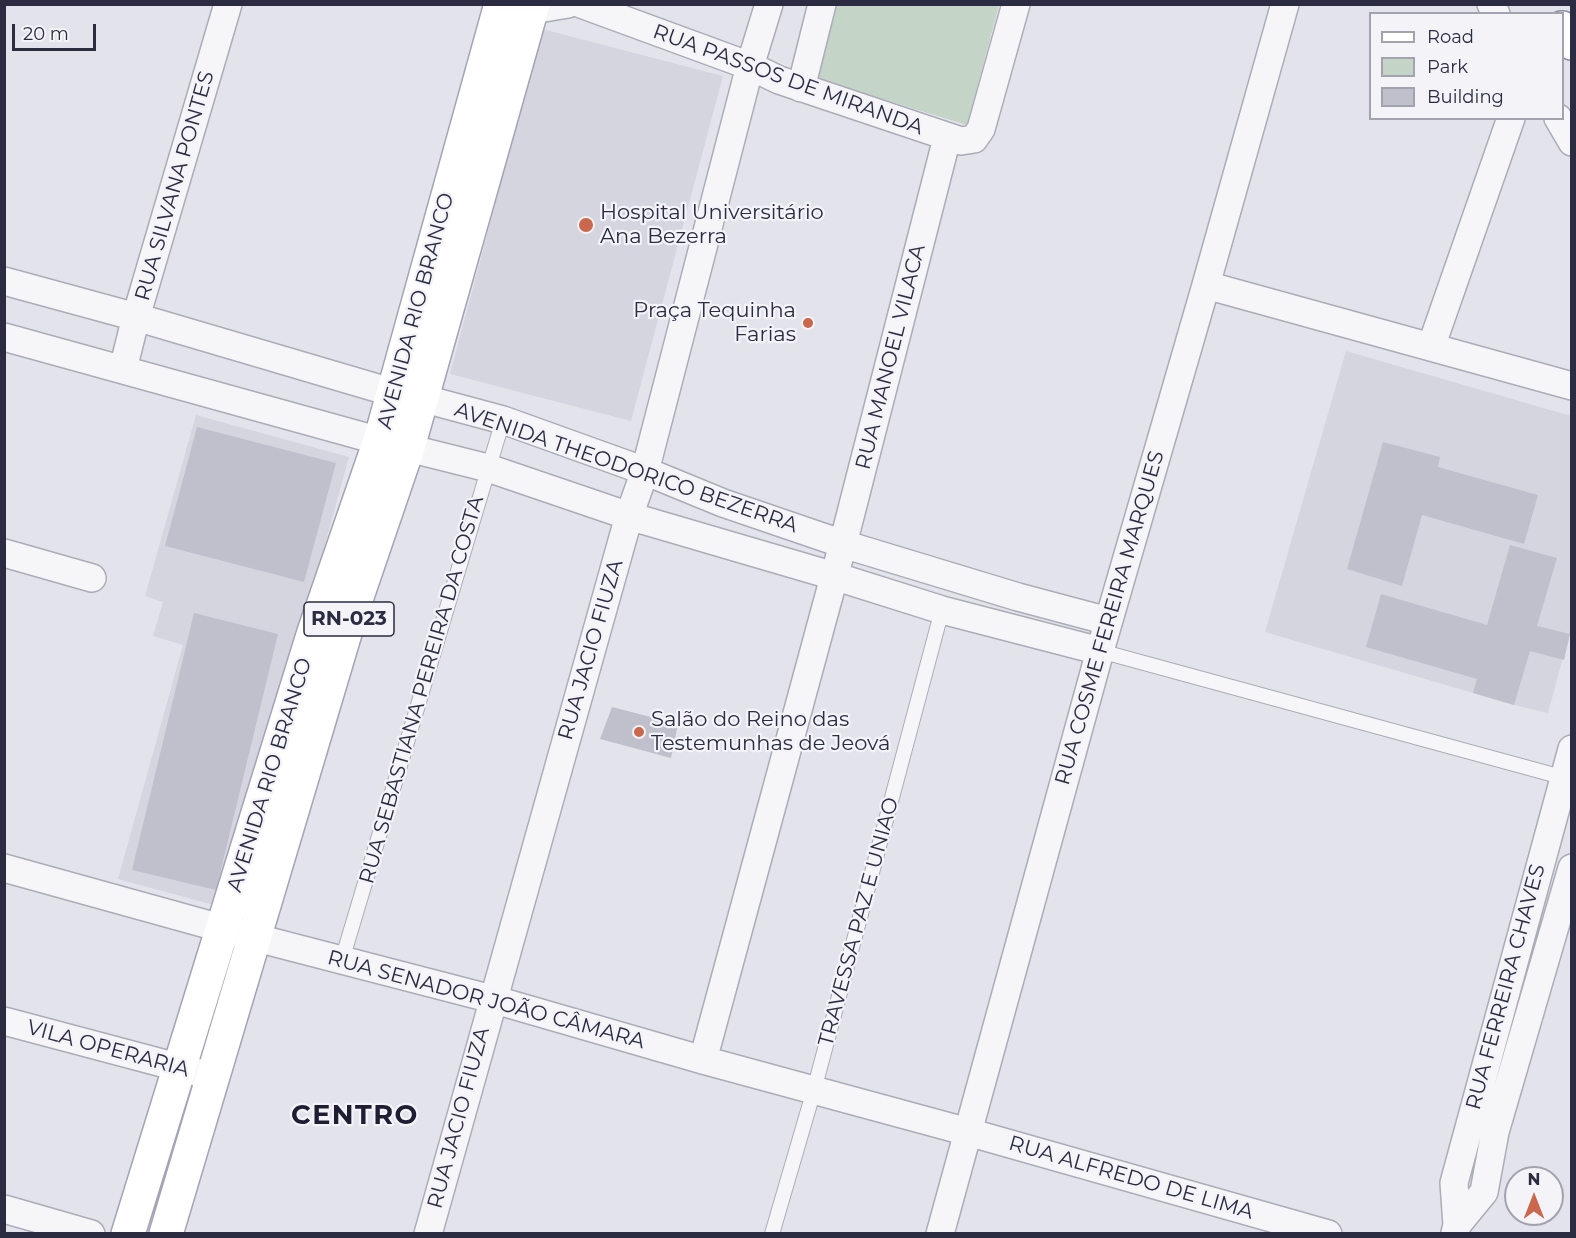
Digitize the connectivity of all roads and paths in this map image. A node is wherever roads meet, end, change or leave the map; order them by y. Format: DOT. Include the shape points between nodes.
graph roads {
  1 [pos="228,4"];
  2 [pos="568,4"];
  3 [pos="581,4"];
  4 [pos="769,4"];
  5 [pos="822,4"];
  6 [pos="1016,4"];
  7 [pos="1285,4"];
  8 [pos="513,6"];
  9 [pos="1564,30"];
  10 [pos="1572,44"];
  11 [pos="750,66"];
  12 [pos="801,88"];
  13 [pos="1510,120"];
  14 [pos="1559,120"];
  15 [pos="954,139"];
  16 [pos="1572,142"];
  17 [pos="4,281"];
  18 [pos="1206,285"];
  19 [pos="136,317"];
  20 [pos="4,338"];
  21 [pos="1431,347"];
  22 [pos="123,369"];
  23 [pos="1572,386"];
  24 [pos="408,396"];
  25 [pos="503,420"];
  26 [pos="394,444"];
  27 [pos="488,468"];
  28 [pos="645,471"];
  29 [pos="629,516"];
  30 [pos="843,544"];
  31 [pos="4,554"];
  32 [pos="834,576"];
  33 [pos="92,578"];
  34 [pos="942,610"];
  35 [pos="1108,621"];
  36 [pos="1100,651"];
  37 [pos="1572,749"];
  38 [pos="1568,779"];
  39 [pos="4,868"];
  40 [pos="1572,868"];
  41 [pos="1525,920"];
  42 [pos="1552,930"];
  43 [pos="238,933"];
  44 [pos="342,960"];
  45 [pos="492,999"];
  46 [pos="4,1021"];
  47 [pos="703,1060"];
  48 [pos="178,1068"];
  49 [pos="211,1076"];
  50 [pos="814,1090"];
  51 [pos="1470,1122"];
  52 [pos="968,1132"];
  53 [pos="1495,1132"];
  54 [pos="4,1209"];
  55 [pos="1456,1229"];
  56 [pos="91,1233"];
  57 [pos="128,1233"];
  58 [pos="166,1233"];
  59 [pos="428,1233"];
  60 [pos="771,1233"];
  61 [pos="940,1233"];
  62 [pos="1328,1233"];
  1 -- 19 [label="street, RUA SILVANA PONTES"];
  2 -- 8 [label="street"];
  3 -- 11 [label="street, RUA PASSOS DE MIRANDA"];
  4 -- 11 [label="street, RUA JACIO FIUZA"];
  5 -- 12 [label="street"];
  6 -- 15 [label="street" via="981,129 974,139"];
  7 -- 18 [label="street, RUA COSME FEREIRA MARQUES"];
  8 -- 24 [label="main road, AVENIDA RIO BRANCO / RN-023"];
  9 -- 10 [label="main road"];
  11 -- 12 [label="street, RUA PASSOS DE MIRANDA"];
  11 -- 28 [label="street, RUA JACIO FIUZA"];
  12 -- 15 [label="street, RUA PASSOS DE MIRANDA"];
  13 -- 21 [label="street"];
  14 -- 16 [label="street"];
  15 -- 30 [label="street, RUA MANOEL VILACA"];
  17 -- 19 [label="street, AVENIDA THEODORICO BEZERRA"];
  18 -- 21 [label="street"];
  18 -- 35 [label="street, RUA COSME FEREIRA MARQUES"];
  19 -- 22 [label="street, RUA SILVANA PONTES"];
  19 -- 24 [label="street, AVENIDA THEODORICO BEZERRA"];
  20 -- 22 [label="street, AVENIDA THEODORICO BEZERRA"];
  21 -- 23 [label="street"];
  22 -- 26 [label="street, AVENIDA THEODORICO BEZERRA"];
  24 -- 25 [label="street, AVENIDA THEODORICO BEZERRA"];
  24 -- 26 [label="main road, AVENIDA RIO BRANCO / RN-023"];
  25 -- 27 [label="lane, RUA SEBASTIANA PEREIRA DA COSTA"];
  25 -- 28 [label="street, AVENIDA THEODORICO BEZERRA"];
  26 -- 27 [label="street, AVENIDA THEODORICO BEZERRA"];
  26 -- 43 [label="main road, AVENIDA RIO BRANCO / RN-023" via="319,615"];
  27 -- 29 [label="street, AVENIDA THEODORICO BEZERRA"];
  27 -- 44 [label="lane, RUA SEBASTIANA PEREIRA DA COSTA"];
  28 -- 29 [label="street, RUA JACIO FIUZA"];
  28 -- 30 [label="street, AVENIDA THEODORICO BEZERRA" via="723,503"];
  29 -- 32 [label="street, AVENIDA THEODORICO BEZERRA"];
  29 -- 45 [label="street, RUA JACIO FIUZA"];
  30 -- 32 [label="street, RUA MANOEL VILACA"];
  30 -- 35 [label="street, AVENIDA THEODORICO BEZERRA"];
  31 -- 33 [label="street"];
  32 -- 34 [label="street, AVENIDA THEODORICO BEZERRA"];
  32 -- 47 [label="street, RUA MANOEL VILACA"];
  34 -- 36 [label="street, AVENIDA THEODORICO BEZERRA"];
  34 -- 50 [label="lane, TRAVESSA PAZ E UNIAO"];
  35 -- 36 [label="street, RUA COSME FEREIRA MARQUES"];
  36 -- 38 [label="lane"];
  36 -- 52 [label="street, RUA COSME FEREIRA MARQUES"];
  37 -- 38 [label="street, RUA FERREIRA CHAVES"];
  38 -- 41 [label="street, RUA FERREIRA CHAVES"];
  39 -- 43 [label="street, RUA SENADOR JOÃO CÂMARA"];
  40 -- 42 [label="street, RUA FERREIRA CHAVES"];
  41 -- 42 [label="street"];
  41 -- 51 [label="street, RUA FERREIRA CHAVES"];
  42 -- 53 [label="street, RUA FERREIRA CHAVES"];
  43 -- 44 [label="street, RUA SENADOR JOÃO CÂMARA"];
  43 -- 48 [label="main road, AVENIDA RIO BRANCO / RN-023"];
  43 -- 49 [label="main road, AVENIDA RIO BRANCO / RN-023"];
  44 -- 45 [label="street, RUA SENADOR JOÃO CÂMARA"];
  45 -- 47 [label="street, RUA SENADOR JOÃO CÂMARA"];
  45 -- 59 [label="street, RUA JACIO FIUZA"];
  46 -- 48 [label="street, VILA OPERARIA"];
  47 -- 50 [label="street, RUA SENADOR JOÃO CÂMARA"];
  48 -- 49 [label="street, VILA OPERARIA"];
  48 -- 57 [label="main road, AVENIDA RIO BRANCO / RN-023"];
  49 -- 58 [label="main road, AVENIDA RIO BRANCO / RN-023"];
  50 -- 52 [label="street, RUA SENADOR JOÃO CÂMARA"];
  50 -- 60 [label="lane, TRAVESSA PAZ E UNIAO"];
  51 -- 53 [label="street"];
  51 -- 55 [label="street, RUA FERREIRA CHAVES" via="1454,1183"];
  52 -- 61 [label="street, RUA COSME FEREIRA MARQUES"];
  52 -- 62 [label="street, RUA ALFREDO DE LIMA"];
  53 -- 55 [label="street, RUA FERREIRA CHAVES" via="1484,1192"];
  54 -- 56 [label="street"];
}
